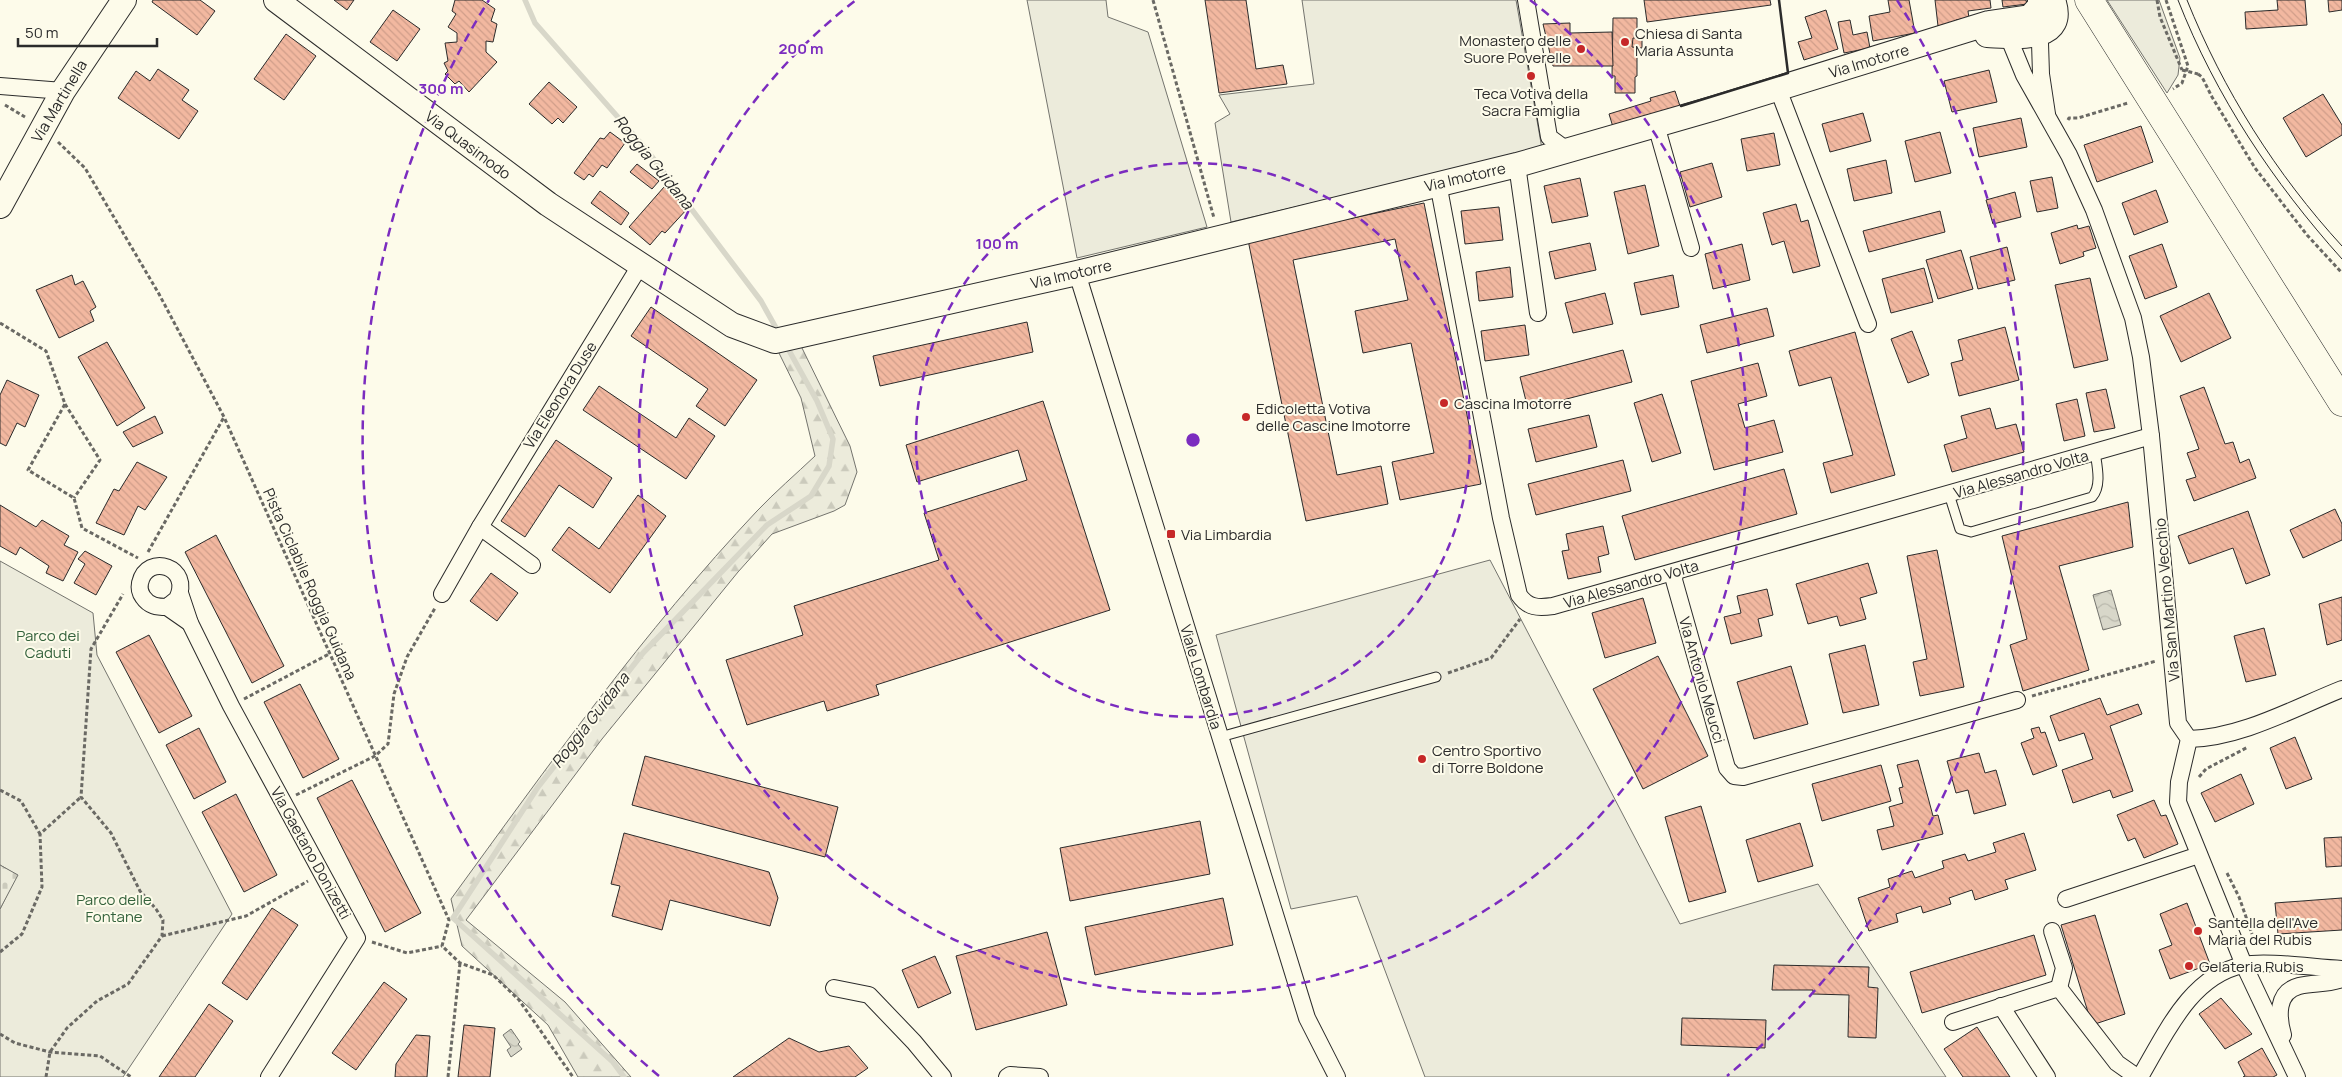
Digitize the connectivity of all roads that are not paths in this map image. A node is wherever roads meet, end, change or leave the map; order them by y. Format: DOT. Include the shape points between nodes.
graph roads {
  1 [pos="124,0"];
  2 [pos="276,0"];
  3 [pos="1526,0"];
  4 [pos="2040,0"];
  5 [pos="2053,0"];
  6 [pos="2089,0"];
  7 [pos="2010,28"];
  8 [pos="2036,34"];
  9 [pos="0,86"];
  10 [pos="1778,88"];
  11 [pos="62,91"];
  12 [pos="2047,114"];
  13 [pos="1656,126"];
  14 [pos="1568,151"];
  15 [pos="1517,165"];
  16 [pos="1438,183"];
  17 [pos="0,206"];
  18 [pos="1691,248"];
  19 [pos="641,264"];
  20 [pos="1077,273"];
  21 [pos="1538,314"];
  22 [pos="1868,324"];
  23 [pos="2342,402"];
  24 [pos="2152,436"];
  25 [pos="2095,452"];
  26 [pos="1949,494"];
  27 [pos="480,527"];
  28 [pos="532,565"];
  29 [pos="1675,572"];
  30 [pos="180,593"];
  31 [pos="442,594"];
  32 [pos="167,607"];
  33 [pos="190,623"];
  34 [pos="1436,677"];
  35 [pos="2342,688"];
  36 [pos="2017,700"];
  37 [pos="1220,737"];
  38 [pos="2189,739"];
  39 [pos="2199,855"];
  40 [pos="2066,899"];
  41 [pos="2052,931"];
  42 [pos="2244,965"];
  43 [pos="2342,969"];
  44 [pos="2342,978"];
  45 [pos="834,988"];
  46 [pos="2059,988"];
  47 [pos="2001,1006"];
  48 [pos="1953,1022"];
  49 [pos="2289,1062"];
  50 [pos="269,1077"];
  51 [pos="943,1077"];
  52 [pos="1007,1077"];
  53 [pos="1040,1077"];
  54 [pos="1337,1077"];
  55 [pos="2047,1077"];
  56 [pos="2138,1077"];
  57 [pos="2297,1077"];
  1 -- 11 [label="street, Via Martinella"];
  2 -- 19 [label="street, Via Quasimodo" via="540,198"];
  3 -- 14 [label="street" via="1549,137"];
  4 -- 7 [label="street" via="2040,6 2030,17"];
  5 -- 8 [label="street" via="2054,22 2046,32"];
  6 -- 23 [label="highway"];
  7 -- 8 [label="street"];
  7 -- 10 [label="street, Via Imotorre" via="1960,34"];
  7 -- 12 [label="street, Via San Martino Vecchio" via="2024,75"];
  8 -- 12 [label="street, Via San Martino Vecchio" via="2040,43"];
  9 -- 11 [label="street"];
  10 -- 13 [label="street, Via Imotorre"];
  10 -- 22 [label="street"];
  11 -- 17 [label="street, Via Martinella"];
  12 -- 24 [label="street, Via San Martino Vecchio" via="2094,210 2133,318"];
  13 -- 14 [label="street, Via Imotorre"];
  13 -- 18 [label="street"];
  14 -- 15 [label="street, Via Imotorre"];
  15 -- 16 [label="street, Via Imotorre"];
  15 -- 21 [label="street, Via Imotorre"];
  16 -- 20 [label="street, Via Imotorre"];
  16 -- 29 [label="street, Via Alessandro Volta" via="1501,518 1519,595 1526,604 1537,608 1553,606"];
  19 -- 20 [label="street, Via Imotorre" via="732,325 775,341"];
  19 -- 27 [label="street, Via Eleonora Duse"];
  20 -- 37 [label="street, Viale Lombardia"];
  24 -- 25 [label="street, Via Alessandro Volta"];
  24 -- 38 [label="street, Via San Martino Vecchio" via="2178,723"];
  25 -- 26 [label="street, Via Alessandro Volta"];
  25 -- 26 [label="lane" via="2098,473 2095,494 2083,500 1971,532 1960,529"];
  26 -- 29 [label="street, Via Alessandro Volta"];
  27 -- 28 [label="street"];
  27 -- 31 [label="street, Via Eleonora Duse"];
  29 -- 36 [label="street, Via Antonio Meucci" via="1674,580 1727,768 1734,776 1743,777"];
  30 -- 32 [label="street" via="178,599"];
  30 -- 32 [label="street, Via Gaetano Donizetti" via="181,584 172,569 156,566 148,570 139,587 142,596 148,604"];
  30 -- 33 [label="street, Via Gaetano Donizetti"];
  32 -- 33 [label="street, Via Gaetano Donizetti"];
  33 -- 50 [label="street, Via Gaetano Donizetti" via="231,706 357,938"];
  34 -- 37 [label="lane"];
  35 -- 38 [label="street" via="2234,732"];
  37 -- 54 [label="street, Viale Lombardia" via="1307,1018"];
  38 -- 39 [label="street" via="2178,802"];
  39 -- 40 [label="street"];
  39 -- 42 [label="street"];
  41 -- 46 [label="street" via="2064,968"];
  42 -- 43 [label="street"];
  42 -- 49 [label="street"];
  42 -- 56 [label="street" via="2223,972 2190,998"];
  44 -- 49 [label="street" via="2329,983 2298,986 2284,995 2279,1009 2280,1023"];
  45 -- 51 [label="street" via="869,995"];
  46 -- 47 [label="street"];
  46 -- 56 [label="street" via="2117,1063"];
  47 -- 48 [label="street"];
  47 -- 55 [label="street"];
  49 -- 57 [label="street"];
  52 -- 53 [label="street"];
}
